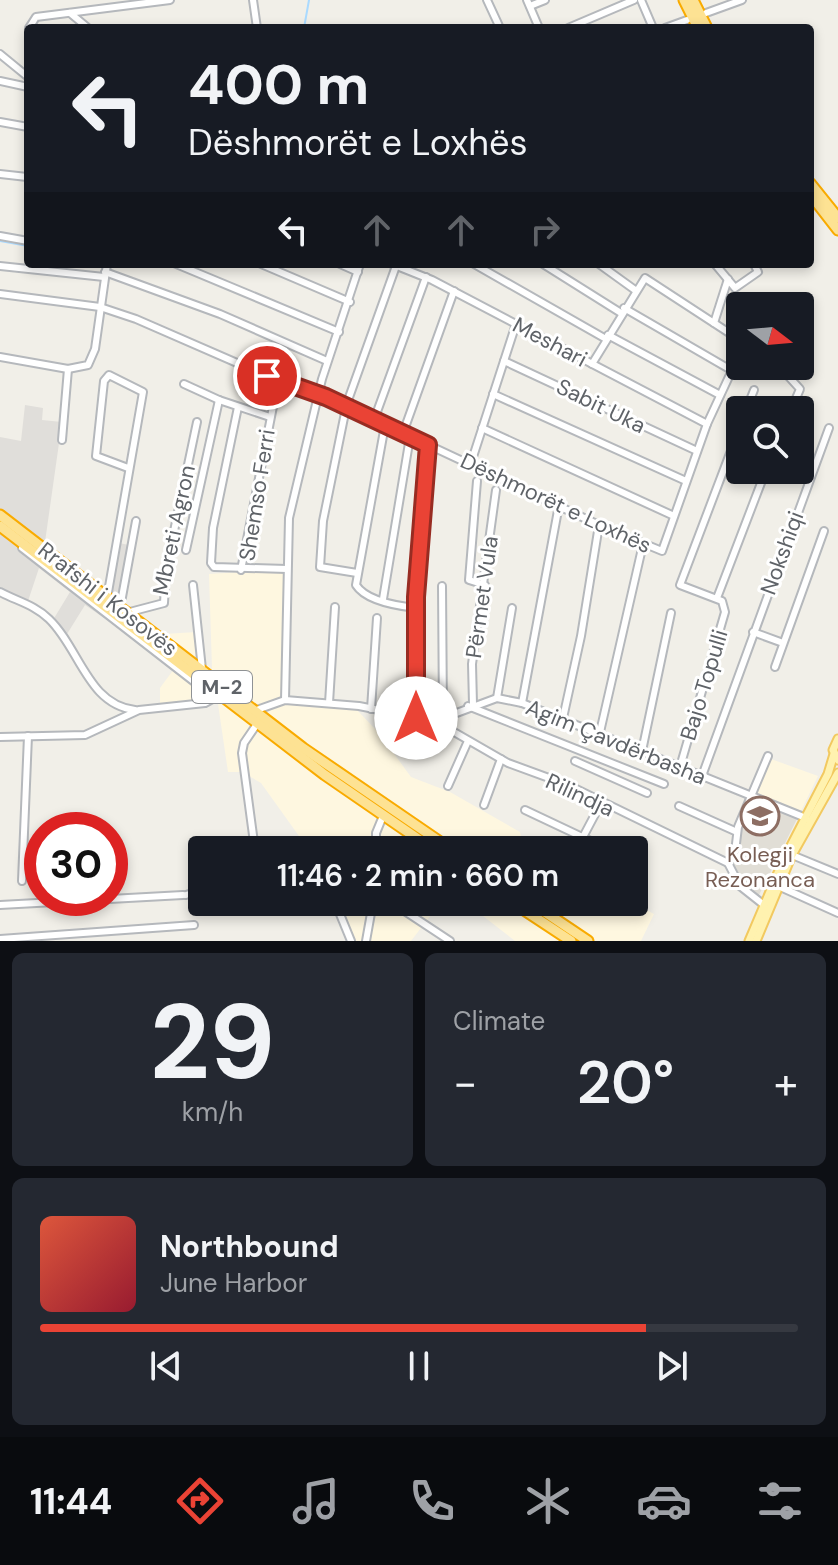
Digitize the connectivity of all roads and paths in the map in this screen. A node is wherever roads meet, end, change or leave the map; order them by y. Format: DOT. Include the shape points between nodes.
graph roads {
  1 [pos="170,0"];
  2 [pos="253,0"];
  3 [pos="487,0"];
  4 [pos="545,0"];
  5 [pos="634,0"];
  6 [pos="641,0"];
  7 [pos="684,0"];
  8 [pos="693,0"];
  9 [pos="742,0"];
  10 [pos="528,3"];
  11 [pos="90,11"];
  12 [pos="70,13"];
  13 [pos="706,13"];
  14 [pos="687,20"];
  15 [pos="32,24"];
  16 [pos="82,24"];
  17 [pos="86,24"];
  18 [pos="256,24"];
  19 [pos="498,24"];
  20 [pos="537,24"];
  21 [pos="577,24"];
  22 [pos="651,24"];
  23 [pos="676,24"];
  24 [pos="696,24"];
  25 [pos="705,24"];
  26 [pos="0,54"];
  27 [pos="17,68"];
  28 [pos="24,74"];
  29 [pos="0,81"];
  30 [pos="9,83"];
  31 [pos="24,86"];
  32 [pos="0,122"];
  33 [pos="24,126"];
  34 [pos="0,174"];
  35 [pos="24,177"];
  36 [pos="814,188"];
  37 [pos="814,199"];
  38 [pos="838,218"];
  39 [pos="838,230"];
  40 [pos="0,236"];
  41 [pos="24,240"];
  42 [pos="0,266"];
  43 [pos="24,267"];
  44 [pos="42,268"];
  45 [pos="186,268"];
  46 [pos="270,268"];
  47 [pos="349,268"];
  48 [pos="359,268"];
  49 [pos="393,268"];
  50 [pos="402,268"];
  51 [pos="481,268"];
  52 [pos="550,268"];
  53 [pos="605,268"];
  54 [pos="718,268"];
  55 [pos="756,268"];
  56 [pos="106,271"];
  57 [pos="358,272"];
  58 [pos="426,277"];
  59 [pos="728,279"];
  60 [pos="635,290"];
  61 [pos="454,291"];
  62 [pos="0,294"];
  63 [pos="350,302"];
  64 [pos="100,307"];
  65 [pos="622,311"];
  66 [pos="714,323"];
  67 [pos="516,324"];
  68 [pos="726,331"];
  69 [pos="339,332"];
  70 [pos="607,337"];
  71 [pos="0,357"];
  72 [pos="327,361"];
  73 [pos="504,361"];
  74 [pos="592,364"];
  75 [pos="726,367"];
  76 [pos="68,369"];
  77 [pos="727,380"];
  78 [pos="278,381"];
  79 [pos="184,384"];
  80 [pos="754,390"];
  81 [pos="318,394"];
  82 [pos="493,394"];
  83 [pos="720,395"];
  84 [pos="752,396"];
  85 [pos="219,400"];
  86 [pos="238,407"];
  87 [pos="347,407"];
  88 [pos="270,417"];
  89 [pos="374,420"];
  90 [pos="197,422"];
  91 [pos="707,424"];
  92 [pos="385,425"];
  93 [pos="482,428"];
  94 [pos="829,428"];
  95 [pos="406,435"];
  96 [pos="62,440"];
  97 [pos="428,445"];
  98 [pos="697,451"];
  99 [pos="471,463"];
  100 [pos="726,464"];
  101 [pos="128,468"];
  102 [pos="477,481"];
  103 [pos="686,481"];
  104 [pos="761,484"];
  105 [pos="496,490"];
  106 [pos="559,505"];
  107 [pos="0,515"];
  108 [pos="674,516"];
  109 [pos="136,521"];
  110 [pos="599,525"];
  111 [pos="0,529"];
  112 [pos="824,531"];
  113 [pos="643,544"];
  114 [pos="186,550"];
  115 [pos="287,569"];
  116 [pos="241,570"];
  117 [pos="357,573"];
  118 [pos="193,585"];
  119 [pos="485,585"];
  120 [pos="442,586"];
  121 [pos="0,592"];
  122 [pos="107,598"];
  123 [pos="717,598"];
  124 [pos="383,599"];
  125 [pos="335,607"];
  126 [pos="416,608"];
  127 [pos="512,608"];
  128 [pos="123,611"];
  129 [pos="671,613"];
  130 [pos="377,618"];
  131 [pos="753,632"];
  132 [pos="783,643"];
  133 [pos="775,667"];
  134 [pos="202,672"];
  135 [pos="216,696"];
  136 [pos="497,698"];
  137 [pos="285,700"];
  138 [pos="329,703"];
  139 [pos="522,703"];
  140 [pos="470,705"];
  141 [pos="117,707"];
  142 [pos="371,709"];
  143 [pos="139,710"];
  144 [pos="254,711"];
  145 [pos="443,717"];
  146 [pos="416,718"];
  147 [pos="563,718"];
  148 [pos="120,719"];
  149 [pos="435,721"];
  150 [pos="257,724"];
  151 [pos="600,732"];
  152 [pos="28,736"];
  153 [pos="0,737"];
  154 [pos="838,739"];
  155 [pos="468,741"];
  156 [pos="642,751"];
  157 [pos="768,756"];
  158 [pos="836,757"];
  159 [pos="501,759"];
  160 [pos="575,761"];
  161 [pos="616,765"];
  162 [pos="680,767"];
  163 [pos="838,773"];
  164 [pos="702,776"];
  165 [pos="611,777"];
  166 [pos="664,784"];
  167 [pos="448,786"];
  168 [pos="647,793"];
  169 [pos="750,798"];
  170 [pos="601,803"];
  171 [pos="484,805"];
  172 [pos="679,806"];
  173 [pos="525,810"];
  174 [pos="383,816"];
  175 [pos="806,818"];
  176 [pos="737,832"];
  177 [pos="253,836"];
  178 [pos="376,836"];
  179 [pos="413,836"];
  180 [pos="432,836"];
  181 [pos="581,836"];
  182 [pos="584,836"];
  183 [pos="792,855"];
  184 [pos="728,863"];
  185 [pos="838,874"];
  186 [pos="22,881"];
  187 [pos="778,886"];
  188 [pos="188,894"];
  189 [pos="0,905"];
  190 [pos="764,905"];
  191 [pos="838,913"];
  192 [pos="341,916"];
  193 [pos="371,916"];
  194 [pos="412,916"];
  195 [pos="533,916"];
  196 [pos="551,916"];
  197 [pos="194,925"];
  198 [pos="118,932"];
  199 [pos="0,939"];
  200 [pos="367,940"];
  201 [pos="118,941"];
  202 [pos="351,941"];
  203 [pos="450,941"];
  204 [pos="571,941"];
  205 [pos="588,941"];
  206 [pos="749,941"];
  207 [pos="756,941"];
  1 -- 11 [label="street"];
  2 -- 18 [label="street"];
  3 -- 19 [label="street"];
  4 -- 10 [label="street"];
  5 -- 21 [label="street"];
  6 -- 22 [label="street"];
  7 -- 24 [label="highway"];
  8 -- 25 [label="highway"];
  9 -- 13 [label="street"];
  10 -- 20 [label="street"];
  11 -- 12 [label="street"];
  11 -- 17 [label="street"];
  12 -- 15 [label="street" via="36,17"];
  12 -- 16 [label="street"];
  14 -- 23 [label="street"];
  26 -- 27 [label="street"];
  27 -- 28 [label="street"];
  27 -- 30 [label="street"];
  29 -- 30 [label="street"];
  30 -- 31 [label="street"];
  32 -- 33 [label="street"];
  34 -- 35 [label="street"];
  36 -- 38 [label="highway"];
  37 -- 39 [label="highway"];
  40 -- 41 [label="street"];
  42 -- 43 [label="street"];
  44 -- 56 [label="street"];
  45 -- 69 [label="street"];
  46 -- 63 [label="street"];
  47 -- 57 [label="street"];
  48 -- 57 [label="street"];
  49 -- 87 [label="street"];
  50 -- 58 [label="street, Meshari"];
  51 -- 70 [label="street"];
  52 -- 65 [label="street"];
  53 -- 60 [label="street"];
  54 -- 59 [label="street"];
  55 -- 59 [label="street" via="758,272 735,288"];
  56 -- 64 [label="street"];
  56 -- 72 [label="street"];
  57 -- 63 [label="street"];
  58 -- 61 [label="street, Meshari"];
  58 -- 89 [label="street"];
  59 -- 66 [label="street"];
  60 -- 65 [label="street"];
  60 -- 66 [label="street" via="649,278"];
  61 -- 67 [label="street, Meshari"];
  61 -- 95 [label="street"];
  62 -- 64 [label="street, Dëshmorët e Loxhës"];
  63 -- 69 [label="street"];
  64 -- 76 [label="street" via="91,361"];
  64 -- 78 [label="street, Dëshmorët e Loxhës"];
  65 -- 70 [label="street"];
  65 -- 75 [label="street"];
  66 -- 68 [label="street"];
  67 -- 73 [label="street"];
  67 -- 74 [label="street, Meshari"];
  69 -- 72 [label="street"];
  70 -- 74 [label="street"];
  70 -- 83 [label="street"];
  71 -- 76 [label="street"];
  72 -- 81 [label="street"];
  73 -- 82 [label="street"];
  73 -- 98 [label="street, Sabit Uka"];
  74 -- 91 [label="street, Meshari"];
  76 -- 96 [label="street"];
  77 -- 83 [label="street, Dëshmorët e Loxhës"];
  78 -- 81 [label="street, Dëshmorët e Loxhës"];
  78 -- 88 [label="street, Shemso Ferri"];
  79 -- 85 [label="street"];
  80 -- 84 [label="street"];
  81 -- 87 [label="street, Dëshmorët e Loxhës"];
  81 -- 115 [label="street" via="289,518"];
  82 -- 93 [label="street"];
  82 -- 103 [label="street"];
  83 -- 91 [label="street, Dëshmorët e Loxhës"];
  85 -- 86 [label="street"];
  85 -- 114 [label="street"];
  86 -- 88 [label="street"];
  86 -- 116 [label="street" via="211,561 214,567"];
  87 -- 89 [label="street, Dëshmorët e Loxhës"];
  87 -- 117 [label="street" via="318,564"];
  88 -- 116 [label="street, Shemso Ferri"];
  89 -- 92 [label="street, Dëshmorët e Loxhës"];
  90 -- 128 [label="street, Mbreti Agron" via="166,569 164,603"];
  91 -- 98 [label="street, Dëshmorët e Loxhës"];
  92 -- 95 [label="street, Dëshmorët e Loxhës"];
  92 -- 117 [label="street"];
  93 -- 99 [label="street"];
  93 -- 108 [label="street"];
  94 -- 131 [label="street, Nokshiqi"];
  95 -- 97 [label="street, Dëshmorët e Loxhës"];
  95 -- 124 [label="street"];
  97 -- 99 [label="street, Dëshmorët e Loxhës"];
  97 -- 126 [label="street"];
  98 -- 103 [label="street, Dëshmorët e Loxhës"];
  99 -- 106 [label="street, Dëshmorët e Loxhës"];
  100 -- 123 [label="street, Bajo Topulli" via="680,585"];
  101 -- 101 [label="street" via="96,456 109,375 143,392"];
  101 -- 122 [label="street"];
  102 -- 119 [label="street" via="469,580"];
  103 -- 108 [label="street, Dëshmorët e Loxhës"];
  104 -- 123 [label="street"];
  105 -- 119 [label="street, Përmet Vula"];
  106 -- 110 [label="street, Dëshmorët e Loxhës"];
  106 -- 139 [label="street"];
  107 -- 122 [label="highway, Rrafshi i Kosovës / M-2"];
  108 -- 113 [label="street, Dëshmorët e Loxhës" via="662,551"];
  109 -- 128 [label="street"];
  110 -- 113 [label="street, Dëshmorët e Loxhës"];
  110 -- 147 [label="street"];
  111 -- 135 [label="highway, Rrafshi i Kosovës / M-2"];
  112 -- 132 [label="street, Nokshiqi"];
  113 -- 151 [label="street"];
  115 -- 116 [label="street, Shemso Ferri"];
  115 -- 137 [label="street"];
  117 -- 124 [label="street" via="358,589"];
  118 -- 134 [label="street"];
  119 -- 140 [label="street, Përmet Vula"];
  120 -- 145 [label="street"];
  121 -- 141 [label="street" via="51,621 98,692"];
  122 -- 128 [label="highway, Rrafshi i Kosovës / M-2"];
  123 -- 162 [label="street, Bajo Topulli" via="724,604 724,619"];
  124 -- 126 [label="street"];
  125 -- 138 [label="street"];
  126 -- 146 [label="street"];
  127 -- 136 [label="street"];
  128 -- 134 [label="highway, Rrafshi i Kosovës / M-2"];
  129 -- 156 [label="street"];
  130 -- 142 [label="street"];
  131 -- 132 [label="street"];
  131 -- 164 [label="street, Nokshiqi"];
  132 -- 133 [label="street, Nokshiqi"];
  134 -- 144 [label="highway, Rrafshi i Kosovës / M-2"];
  135 -- 143 [label="street" via="205,703"];
  135 -- 150 [label="highway, Rrafshi i Kosovës / M-2"];
  136 -- 139 [label="street, Agim Çavdërbasha"];
  136 -- 140 [label="street, Agim Çavdërbasha"];
  137 -- 138 [label="street"];
  137 -- 144 [label="street"];
  138 -- 142 [label="street"];
  139 -- 147 [label="street, Agim Çavdërbasha"];
  140 -- 145 [label="street, Agim Çavdërbasha"];
  140 -- 161 [label="street"];
  141 -- 143 [label="street"];
  141 -- 148 [label="street"];
  142 -- 146 [label="street"];
  143 -- 148 [label="street"];
  144 -- 180 [label="highway, Rrafshi i Kosovës / M-2"];
  145 -- 149 [label="street, Agim Çavdërbasha"];
  146 -- 149 [label="street"];
  147 -- 151 [label="street, Agim Çavdërbasha"];
  148 -- 152 [label="street" via="85,735"];
  149 -- 155 [label="street, Rilindja"];
  150 -- 174 [label="highway, Rrafshi i Kosovës / M-2"];
  150 -- 177 [label="street" via="242,753"];
  151 -- 156 [label="street, Agim Çavdërbasha"];
  152 -- 153 [label="street"];
  152 -- 186 [label="street"];
  154 -- 158 [label="main road"];
  155 -- 159 [label="street, Rilindja"];
  155 -- 167 [label="street"];
  156 -- 162 [label="street, Agim Çavdërbasha"];
  157 -- 169 [label="street"];
  158 -- 175 [label="main road"];
  159 -- 170 [label="street, Rilindja"];
  159 -- 171 [label="street"];
  160 -- 165 [label="street"];
  161 -- 165 [label="street"];
  161 -- 166 [label="street"];
  162 -- 164 [label="street, Agim Çavdërbasha"];
  163 -- 183 [label="main road"];
  164 -- 169 [label="street, Agim Çavdërbasha"];
  165 -- 168 [label="street"];
  169 -- 175 [label="street, Agim Çavdërbasha"];
  169 -- 176 [label="street"];
  170 -- 182 [label="street"];
  170 -- 184 [label="street, Rilindja"];
  172 -- 176 [label="street"];
  173 -- 181 [label="street"];
  174 -- 178 [label="street"];
  174 -- 179 [label="highway, Rrafshi i Kosovës / M-2"];
  175 -- 190 [label="main road"];
  176 -- 184 [label="street"];
  183 -- 185 [label="street"];
  183 -- 187 [label="main road"];
  184 -- 190 [label="street" via="740,886"];
  187 -- 191 [label="street"];
  187 -- 207 [label="main road"];
  188 -- 189 [label="street"];
  190 -- 206 [label="main road"];
  192 -- 202 [label="street"];
  193 -- 200 [label="street"];
  194 -- 203 [label="street"];
  195 -- 204 [label="highway"];
  196 -- 205 [label="highway"];
  197 -- 198 [label="street"];
  198 -- 199 [label="street"];
  198 -- 201 [label="street"];
}
